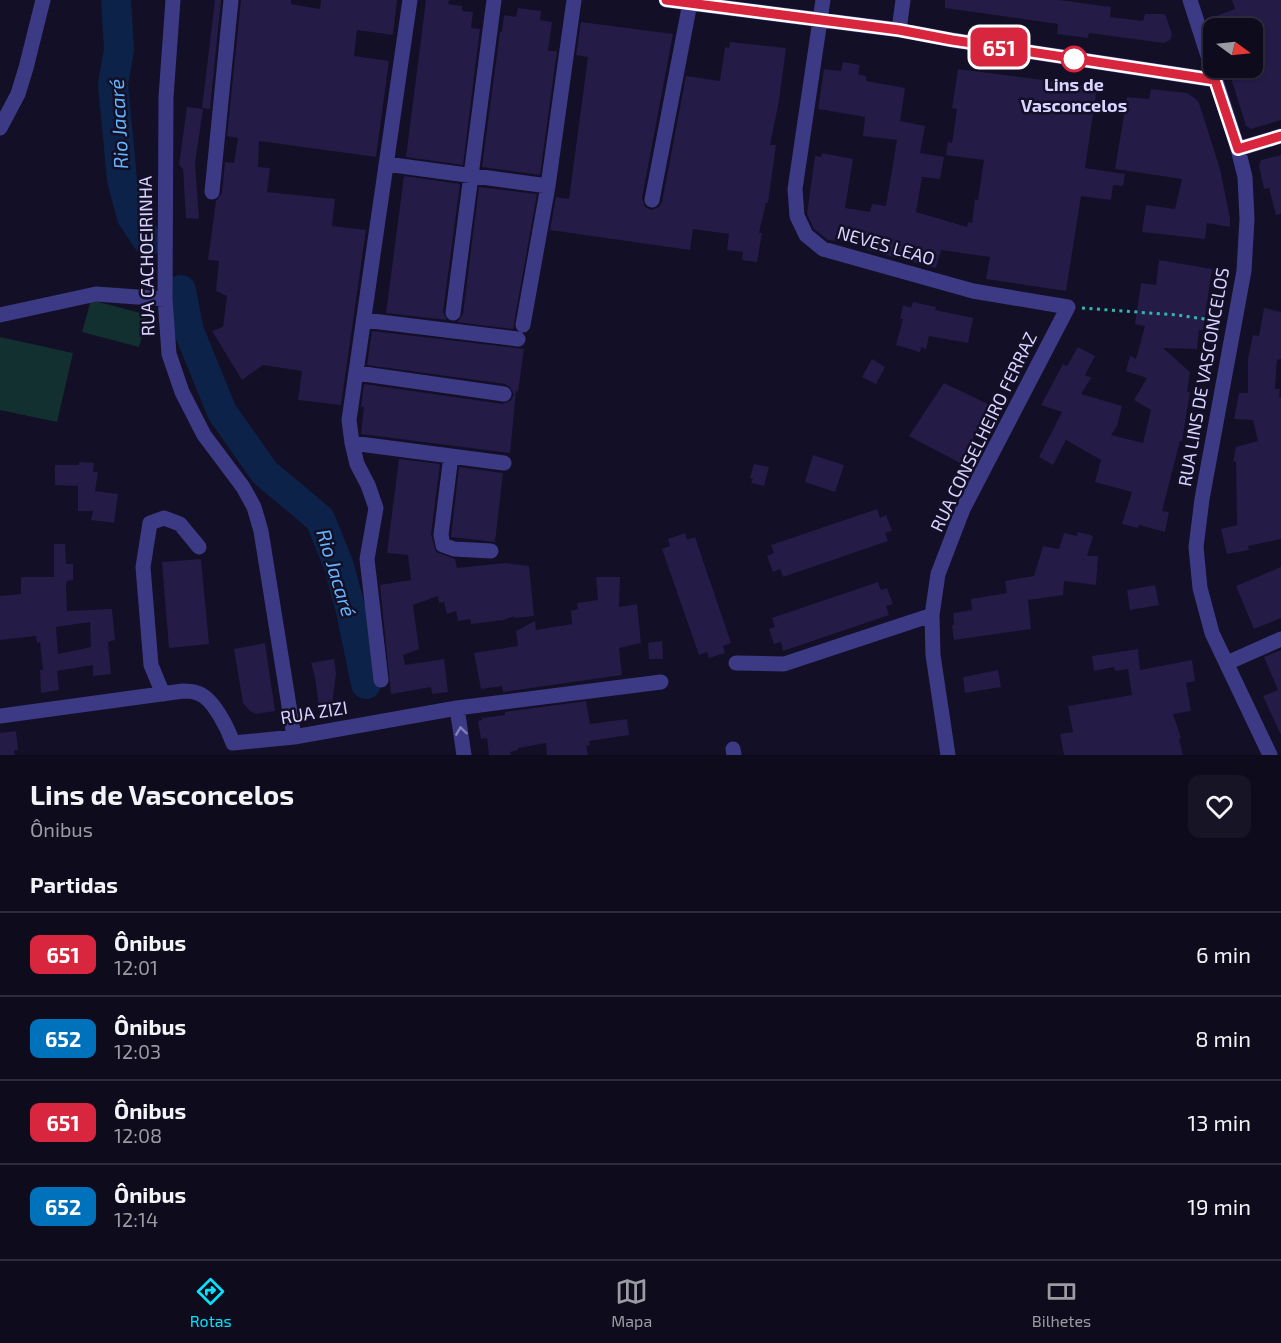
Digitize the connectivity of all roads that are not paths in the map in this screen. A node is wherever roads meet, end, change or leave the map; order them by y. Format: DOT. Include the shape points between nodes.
graph roads {
  1 [pos="38,0"];
  2 [pos="43,0"];
  3 [pos="173,0"];
  4 [pos="231,0"];
  5 [pos="410,0"];
  6 [pos="494,0"];
  7 [pos="574,0"];
  8 [pos="666,0"];
  9 [pos="672,0"];
  10 [pos="823,0"];
  11 [pos="903,0"];
  12 [pos="1190,0"];
  13 [pos="690,3"];
  14 [pos="820,20"];
  15 [pos="899,30"];
  16 [pos="1215,80"];
  17 [pos="0,128"];
  18 [pos="1281,136"];
  19 [pos="1238,149"];
  20 [pos="386,164"];
  21 [pos="471,174"];
  22 [pos="548,186"];
  23 [pos="212,192"];
  24 [pos="652,200"];
  25 [pos="165,299"];
  26 [pos="1068,307"];
  27 [pos="453,313"];
  28 [pos="0,315"];
  29 [pos="364,320"];
  30 [pos="356,378"];
  31 [pos="503,399"];
  32 [pos="352,443"];
  33 [pos="451,456"];
  34 [pos="504,463"];
  35 [pos="199,547"];
  36 [pos="490,551"];
  37 [pos="932,615"];
  38 [pos="1281,639"];
  39 [pos="736,663"];
  40 [pos="1227,663"];
  41 [pos="381,680"];
  42 [pos="661,682"];
  43 [pos="163,694"];
  44 [pos="458,708"];
  45 [pos="0,716"];
  46 [pos="294,736"];
  47 [pos="234,749"];
  48 [pos="464,755"];
  49 [pos="948,755"];
  50 [pos="1270,755"];
  1 -- 2 [label="street"];
  2 -- 17 [label="street" via="27,68"];
  3 -- 25 [label="street, RUA CACHOEIRINHA" via="166,97"];
  4 -- 23 [label="street"];
  5 -- 20 [label="street"];
  6 -- 21 [label="street"];
  7 -- 22 [label="street"];
  8 -- 9 [label="street"];
  9 -- 13 [label="street"];
  10 -- 14 [label="street, NEVES LEAO"];
  11 -- 15 [label="street"];
  12 -- 16 [label="street, RUA LINS DE VASCONCELOS"];
  13 -- 14 [label="street"];
  13 -- 24 [label="street"];
  14 -- 15 [label="street"];
  14 -- 26 [label="street, NEVES LEAO" via="795,189 797,216 806,235 823,249 861,261 973,291"];
  15 -- 16 [label="street"];
  16 -- 19 [label="street, RUA LINS DE VASCONCELOS"];
  18 -- 19 [label="street"];
  19 -- 40 [label="street, RUA LINS DE VASCONCELOS" via="1245,177 1245,271 1196,547 1200,588 1212,633"];
  20 -- 21 [label="street"];
  20 -- 29 [label="street"];
  21 -- 22 [label="street"];
  21 -- 27 [label="street"];
  22 -- 29 [label="street" via="520,332"];
  25 -- 28 [label="street" via="96,294"];
  25 -- 46 [label="street, RUA CACHOEIRINHA" via="169,354 182,392 204,435 254,507"];
  26 -- 37 [label="street, RUA CONSELHEIRO FERRAZ" via="963,509 938,574"];
  29 -- 30 [label="street"];
  30 -- 31 [label="street"];
  30 -- 32 [label="street" via="349,420"];
  32 -- 33 [label="street"];
  32 -- 41 [label="street" via="375,508 367,559"];
  33 -- 34 [label="street"];
  33 -- 36 [label="street" via="443,545"];
  35 -- 43 [label="street" via="180,524 164,518 150,523 143,567 151,666"];
  37 -- 39 [label="street" via="784,664"];
  37 -- 49 [label="street, RUA CONSELHEIRO FERRAZ" via="933,655"];
  38 -- 40 [label="street"];
  40 -- 50 [label="street, RUA LINS DE VASCONCELOS"];
  42 -- 44 [label="street, RUA ZIZI"];
  43 -- 45 [label="street, RUA ZIZI"];
  43 -- 47 [label="street, RUA ZIZI" via="183,691 207,698 228,731"];
  44 -- 46 [label="street, RUA ZIZI"];
  48 -- 44 [label="street, one-way"];
  46 -- 47 [label="street, RUA ZIZI"];
}
